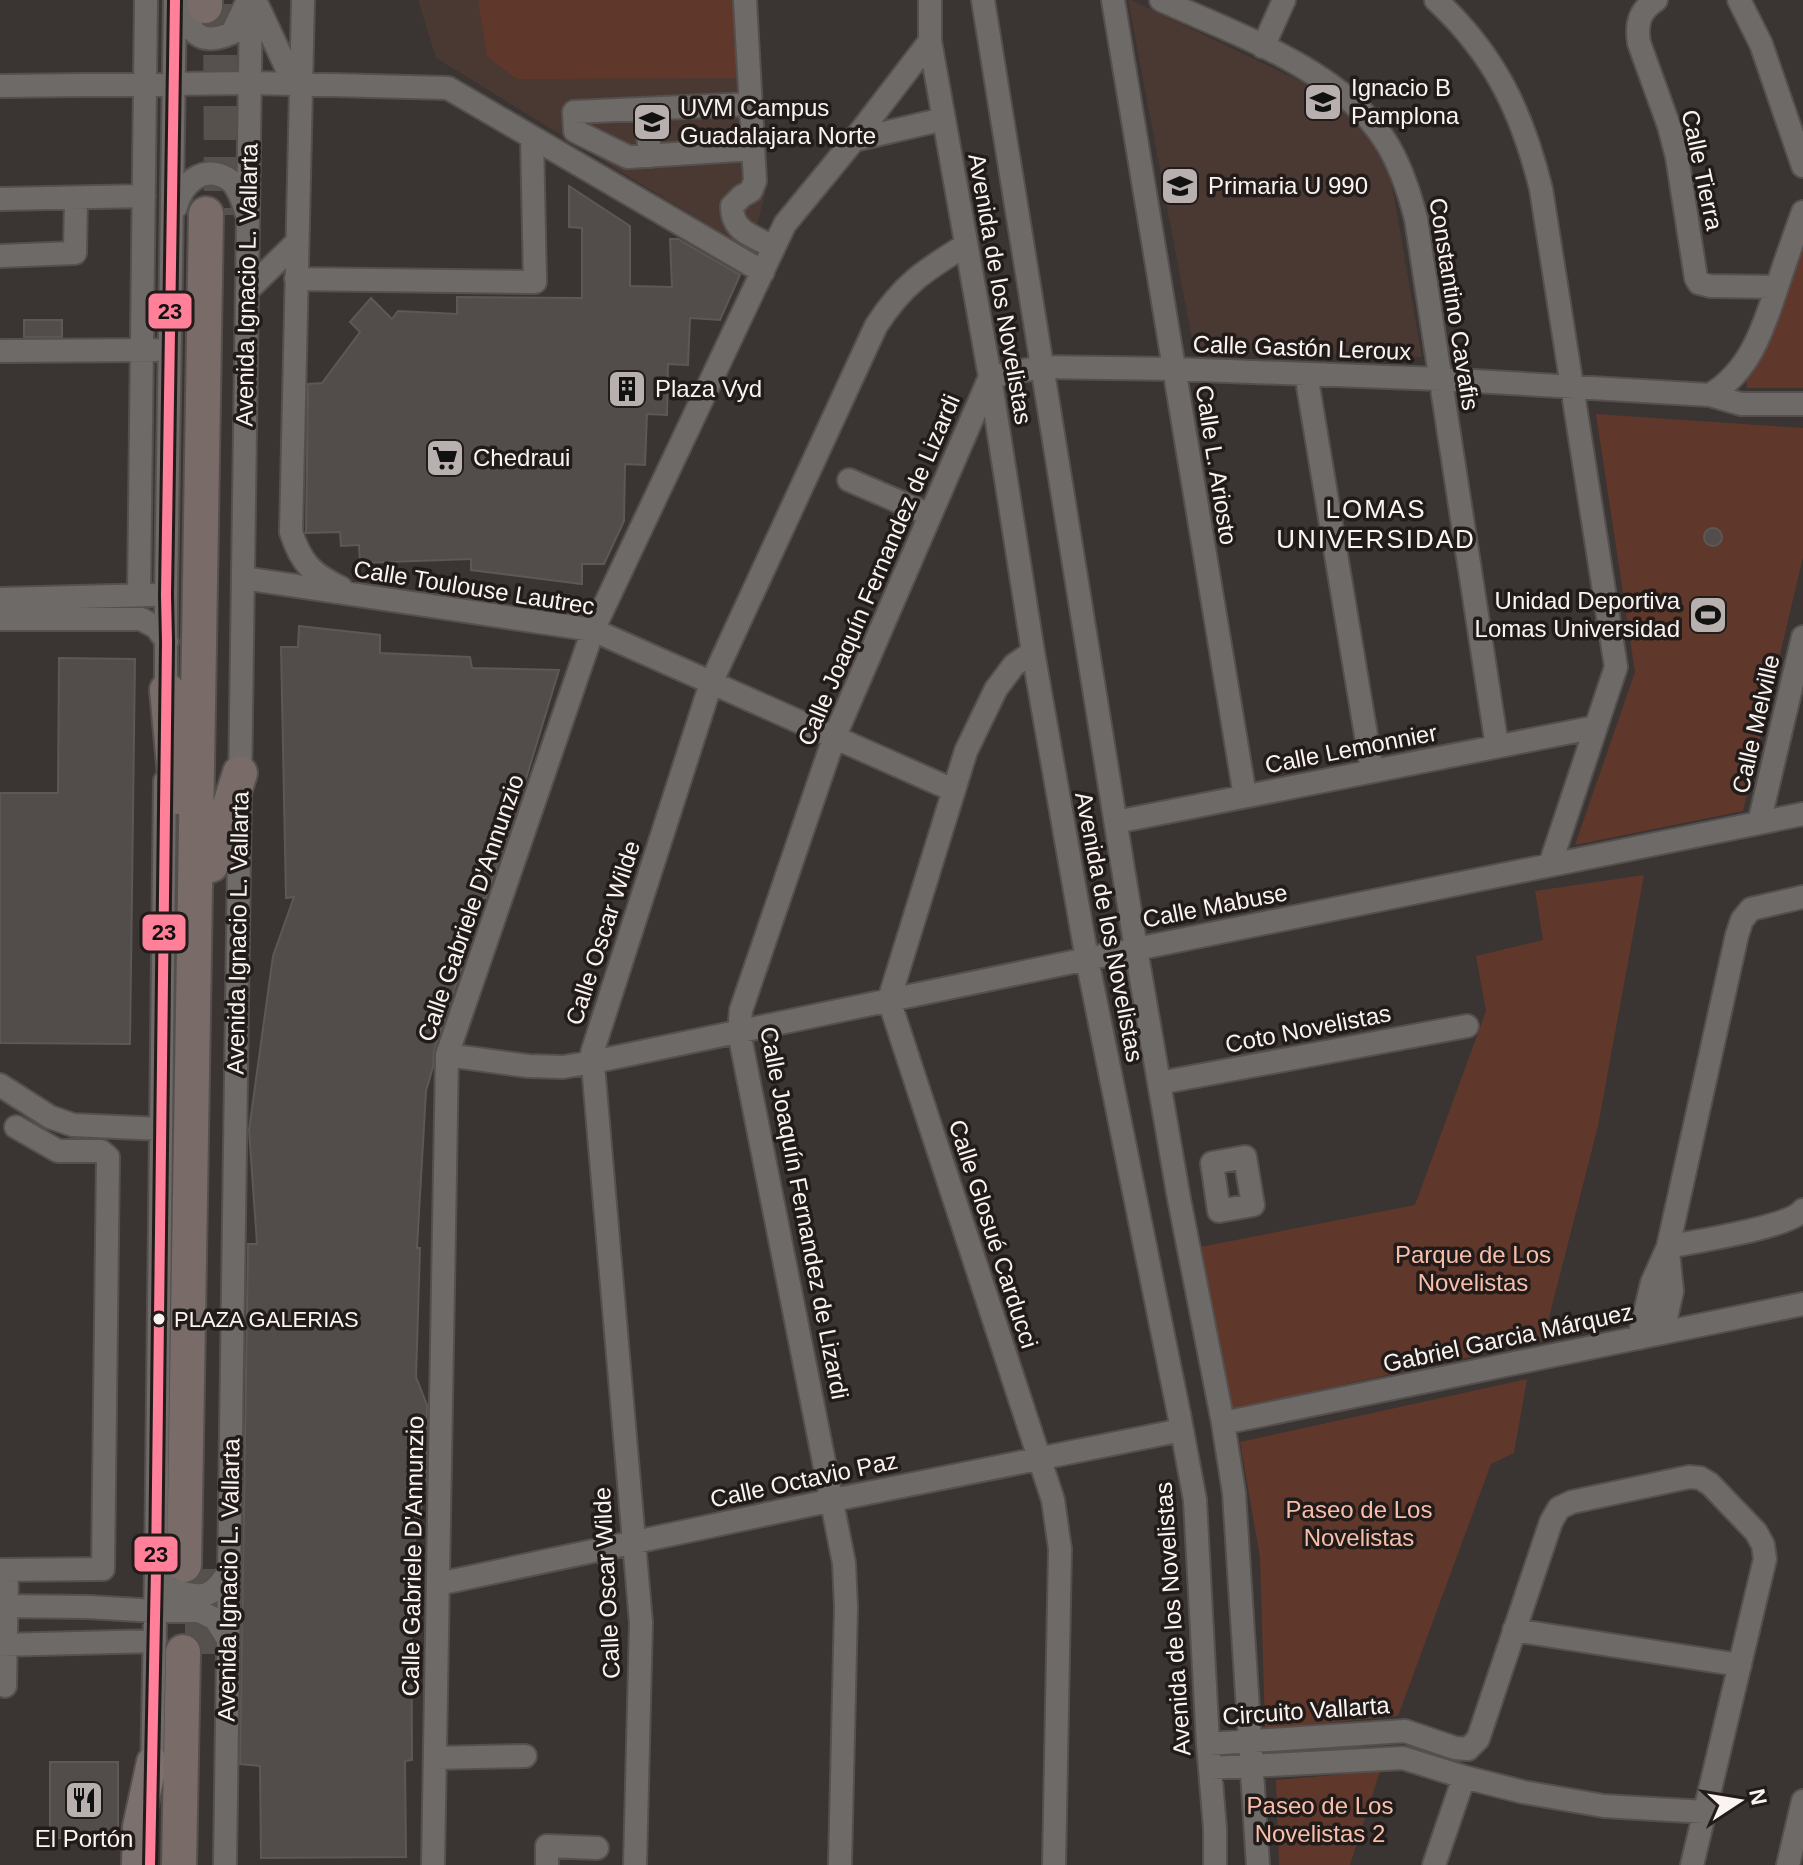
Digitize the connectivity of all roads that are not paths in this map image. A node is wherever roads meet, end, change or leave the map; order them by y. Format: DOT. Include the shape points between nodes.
graph roads {
  1 [pos="146,0"];
  2 [pos="303,0"];
  3 [pos="745,0"];
  4 [pos="930,0"];
  5 [pos="983,0"];
  6 [pos="1113,0"];
  7 [pos="1161,0"];
  8 [pos="1284,0"];
  9 [pos="1656,0"];
  10 [pos="1739,0"];
  11 [pos="218,1"];
  12 [pos="1438,1"];
  13 [pos="930,41"];
  14 [pos="1263,47"];
  15 [pos="250,83"];
  16 [pos="145,84"];
  17 [pos="174,84"];
  18 [pos="297,84"];
  19 [pos="0,86"];
  20 [pos="750,104"];
  21 [pos="646,109"];
  22 [pos="944,119"];
  23 [pos="532,137"];
  24 [pos="854,140"];
  25 [pos="753,149"];
  26 [pos="650,156"];
  27 [pos="1803,166"];
  28 [pos="144,196"];
  29 [pos="76,198"];
  30 [pos="0,199"];
  31 [pos="1803,212"];
  32 [pos="212,216"];
  33 [pos="297,242"];
  34 [pos="966,245"];
  35 [pos="774,247"];
  36 [pos="0,256"];
  37 [pos="763,272"];
  38 [pos="296,279"];
  39 [pos="1777,287"];
  40 [pos="248,290"];
  41 [pos="142,350"];
  42 [pos="171,350"];
  43 [pos="0,351"];
  44 [pos="1042,367"];
  45 [pos="1174,369"];
  46 [pos="1306,374"];
  47 [pos="990,377"];
  48 [pos="1440,379"];
  49 [pos="1572,387"];
  50 [pos="1710,395"];
  51 [pos="1803,404"];
  52 [pos="849,480"];
  53 [pos="930,515"];
  54 [pos="243,578"];
  55 [pos="139,595"];
  56 [pos="166,595"];
  57 [pos="353,595"];
  58 [pos="0,599"];
  59 [pos="0,619"];
  60 [pos="593,630"];
  61 [pos="1803,637"];
  62 [pos="167,642"];
  63 [pos="1033,652"];
  64 [pos="711,683"];
  65 [pos="167,690"];
  66 [pos="1596,727"];
  67 [pos="834,738"];
  68 [pos="1497,746"];
  69 [pos="1372,771"];
  70 [pos="240,773"];
  71 [pos="953,790"];
  72 [pos="1245,796"];
  73 [pos="1803,814"];
  74 [pos="1116,822"];
  75 [pos="1759,823"];
  76 [pos="211,865"];
  77 [pos="1550,865"];
  78 [pos="1803,897"];
  79 [pos="1136,949"];
  80 [pos="1087,959"];
  81 [pos="192,965"];
  82 [pos="889,1000"];
  83 [pos="1467,1026"];
  84 [pos="739,1032"];
  85 [pos="447,1055"];
  86 [pos="593,1062"];
  87 [pos="1159,1083"];
  88 [pos="0,1085"];
  89 [pos="16,1127"];
  90 [pos="161,1129"];
  91 [pos="1216,1193"];
  92 [pos="1179,1199"];
  93 [pos="1803,1210"];
  94 [pos="1668,1247"];
  95 [pos="1803,1304"];
  96 [pos="1663,1332"];
  97 [pos="1639,1338"];
  98 [pos="1223,1423"];
  99 [pos="1182,1430"];
  100 [pos="1039,1458"];
  101 [pos="833,1500"];
  102 [pos="633,1542"];
  103 [pos="193,1568"];
  104 [pos="4,1570"];
  105 [pos="438,1584"];
  106 [pos="3,1606"];
  107 [pos="155,1611"];
  108 [pos="1514,1630"];
  109 [pos="3,1645"];
  110 [pos="192,1646"];
  111 [pos="1740,1665"];
  112 [pos="5,1686"];
  113 [pos="1249,1741"];
  114 [pos="1208,1744"];
  115 [pos="525,1756"];
  116 [pos="435,1758"];
  117 [pos="152,1762"];
  118 [pos="1251,1765"];
  119 [pos="1210,1768"];
  120 [pos="1464,1777"];
  121 [pos="1803,1801"];
  122 [pos="1705,1812"];
  123 [pos="597,1848"];
  124 [pos="137,1865"];
  125 [pos="150,1865"];
  126 [pos="179,1865"];
  127 [pos="199,1865"];
  128 [pos="225,1865"];
  129 [pos="433,1865"];
  130 [pos="547,1865"];
  131 [pos="635,1865"];
  132 [pos="840,1865"];
  133 [pos="1054,1865"];
  134 [pos="1215,1865"];
  135 [pos="1258,1865"];
  136 [pos="1434,1865"];
  137 [pos="1692,1865"];
  138 [pos="1788,1865"];
  1 -- 16 [label="street"];
  2 -- 18 [label="street"];
  3 -- 20 [label="street"];
  4 -- 13 [label="street, Avenida de los Novelistas"];
  5 -- 44 [label="street, Avenida de los Novelistas"];
  6 -- 45 [label="street, Calle L. Ariosto"];
  7 -- 14 [label="street, Constantino Cavafis"];
  8 -- 14 [label="street"];
  9 -- 39 [label="street, Calle Tierra" via="1638,20 1637,32 1677,157 1696,278 1710,286"];
  10 -- 27 [label="street" via="1761,44"];
  11 -- 15 [label="street, Avenida Ignacio L. Vallarta"];
  11 -- 17 [label="street, Avenida Ignacio L. Vallarta"];
  11 -- 18 [label="street"];
  12 -- 49 [label="street" via="1490,62 1531,148"];
  13 -- 22 [label="street, Avenida de los Novelistas"];
  13 -- 24 [label="street, Calle Gabriele D'Annunzio"];
  14 -- 48 [label="street, Constantino Cavafis" via="1335,88 1361,110 1395,158 1416,219"];
  15 -- 17 [label="street"];
  15 -- 18 [label="street"];
  15 -- 32 [label="street, Avenida Ignacio L. Vallarta"];
  16 -- 17 [label="street"];
  16 -- 19 [label="street"];
  16 -- 28 [label="street"];
  17 -- 32 [label="street, Avenida Ignacio L. Vallarta"];
  18 -- 23 [label="street" via="448,88"];
  18 -- 33 [label="street"];
  20 -- 21 [label="street"];
  20 -- 25 [label="street"];
  21 -- 26 [label="street"];
  21 -- 26 [label="street" via="574,112 575,131 628,157"];
  22 -- 24 [label="street"];
  22 -- 34 [label="street, Avenida de los Novelistas"];
  23 -- 37 [label="street"];
  23 -- 38 [label="street" via="535,282"];
  24 -- 35 [label="street, Calle Gabriele D'Annunzio" via="785,224"];
  25 -- 26 [label="street"];
  25 -- 35 [label="street" via="755,181 732,206 732,216 738,229"];
  28 -- 29 [label="street"];
  28 -- 41 [label="street"];
  29 -- 30 [label="street"];
  29 -- 36 [label="street" via="75,253"];
  31 -- 39 [label="street"];
  32 -- 40 [label="street, Avenida Ignacio L. Vallarta"];
  32 -- 42 [label="street, Avenida Ignacio L. Vallarta"];
  32 -- 76 [label="highway, Avenida Ignacio L. Vallarta"];
  32 -- 81 [label="highway, Avenida Ignacio L. Vallarta"];
  33 -- 38 [label="street"];
  33 -- 40 [label="street"];
  34 -- 47 [label="street, Avenida de los Novelistas"];
  34 -- 64 [label="street, Calle Oscar Wilde" via="902,290 876,326"];
  35 -- 37 [label="street, Calle Gabriele D'Annunzio"];
  37 -- 60 [label="street, Calle Gabriele D'Annunzio"];
  38 -- 57 [label="street" via="291,532 299,555 322,579"];
  39 -- 50 [label="street" via="1753,350 1734,377"];
  40 -- 54 [label="street, Avenida Ignacio L. Vallarta"];
  41 -- 42 [label="street"];
  41 -- 43 [label="street"];
  41 -- 55 [label="street"];
  42 -- 56 [label="street, Avenida Ignacio L. Vallarta"];
  44 -- 45 [label="street, Calle Gastón Leroux"];
  44 -- 47 [label="street, Calle Gastón Leroux"];
  44 -- 74 [label="street, Avenida de los Novelistas"];
  45 -- 46 [label="street, Calle Gastón Leroux"];
  45 -- 72 [label="street, Calle L. Ariosto"];
  46 -- 48 [label="street, Calle Gastón Leroux"];
  46 -- 69 [label="street"];
  47 -- 53 [label="street, Calle Joaquín Fernandez de Lizardi"];
  47 -- 63 [label="street, Avenida de los Novelistas"];
  48 -- 49 [label="street, Calle Gastón Leroux"];
  48 -- 68 [label="street, Constantino Cavafis"];
  49 -- 50 [label="street, Calle Gastón Leroux"];
  49 -- 66 [label="street" via="1616,667"];
  50 -- 51 [label="street, Calle Gastón Leroux" via="1741,404"];
  52 -- 53 [label="street"];
  53 -- 67 [label="street, Calle Joaquín Fernandez de Lizardi"];
  54 -- 57 [label="street, Calle Toulouse Lautrec"];
  54 -- 70 [label="street, Avenida Ignacio L. Vallarta"];
  55 -- 56 [label="street"];
  55 -- 58 [label="street"];
  56 -- 62 [label="street, Avenida Ignacio L. Vallarta"];
  57 -- 60 [label="street, Calle Toulouse Lautrec"];
  59 -- 62 [label="street" via="141,619"];
  60 -- 64 [label="street, Calle Toulouse Lautrec"];
  60 -- 85 [label="street, Calle Gabriele D'Annunzio"];
  61 -- 75 [label="street, Calle Melville"];
  62 -- 65 [label="street, Avenida Ignacio L. Vallarta"];
  63 -- 71 [label="street" via="1014,665 996,689"];
  63 -- 80 [label="street, Avenida de los Novelistas"];
  64 -- 67 [label="street, Calle Toulouse Lautrec"];
  64 -- 86 [label="street, Calle Oscar Wilde"];
  65 -- 81 [label="highway"];
  65 -- 90 [label="street, Avenida Ignacio L. Vallarta"];
  66 -- 68 [label="street, Calle Lemonnier"];
  66 -- 77 [label="street"];
  67 -- 71 [label="street, Calle Toulouse Lautrec"];
  67 -- 84 [label="street, Calle Joaquín Fernandez de Lizardi" via="741,1010"];
  68 -- 69 [label="street, Calle Lemonnier"];
  69 -- 72 [label="street, Calle Lemonnier"];
  70 -- 76 [label="highway"];
  70 -- 103 [label="street, Avenida Ignacio L. Vallarta"];
  71 -- 82 [label="street"];
  72 -- 74 [label="street, Calle Lemonnier"];
  73 -- 75 [label="street, Calle Mabuse"];
  74 -- 79 [label="street, Avenida de los Novelistas"];
  75 -- 77 [label="street, Calle Mabuse"];
  76 -- 103 [label="highway, Avenida Ignacio L. Vallarta"];
  77 -- 79 [label="street, Calle Mabuse"];
  78 -- 94 [label="street" via="1751,909 1742,920"];
  79 -- 80 [label="street, Calle Mabuse"];
  79 -- 87 [label="street, Avenida de los Novelistas"];
  80 -- 82 [label="street, Calle Mabuse"];
  80 -- 99 [label="street, Avenida de los Novelistas"];
  81 -- 103 [label="highway, Avenida Ignacio L. Vallarta"];
  82 -- 84 [label="street, Calle Mabuse"];
  82 -- 100 [label="street, Calle Glosué Carducci"];
  83 -- 87 [label="street, Coto Novelistas"];
  84 -- 86 [label="street, Calle Mabuse"];
  84 -- 101 [label="street, Calle Joaquín Fernandez de Lizardi"];
  85 -- 86 [label="street, Calle Mabuse" via="528,1066"];
  85 -- 105 [label="street, Calle Gabriele D'Annunzio"];
  86 -- 102 [label="street, Calle Oscar Wilde"];
  87 -- 92 [label="street, Avenida de los Novelistas"];
  88 -- 90 [label="street" via="50,1117 73,1125"];
  89 -- 104 [label="street" via="58,1151 101,1151 108,1157 103,1569"];
  90 -- 103 [label="street, Avenida Ignacio L. Vallarta"];
  91 -- 92 [label="street"];
  92 -- 98 [label="street, Avenida de los Novelistas"];
  93 -- 94 [label="street" via="1779,1224"];
  94 -- 96 [label="street" via="1672,1291"];
  94 -- 97 [label="street" via="1652,1283"];
  95 -- 96 [label="street, Gabriel Garcia Márquez"];
  96 -- 97 [label="street, Gabriel Garcia Márquez"];
  97 -- 98 [label="street, Gabriel Garcia Márquez"];
  98 -- 113 [label="street, Avenida de los Novelistas" via="1234,1493"];
  99 -- 100 [label="street, Calle Octavio Paz"];
  99 -- 114 [label="street, Avenida de los Novelistas" via="1195,1500"];
  100 -- 101 [label="street, Calle Octavio Paz"];
  100 -- 133 [label="street, Calle Glosué Carducci" via="1053,1500 1060,1549"];
  101 -- 102 [label="street, Calle Octavio Paz"];
  101 -- 132 [label="street, Calle Joaquín Fernandez de Lizardi" via="846,1607"];
  102 -- 105 [label="street, Calle Octavio Paz"];
  102 -- 131 [label="street, Calle Oscar Wilde" via="641,1623"];
  103 -- 107 [label="street, Avenida Ignacio L. Vallarta"];
  103 -- 110 [label="street, Avenida Ignacio L. Vallarta"];
  104 -- 106 [label="street"];
  105 -- 116 [label="street, Calle Gabriele D'Annunzio"];
  106 -- 107 [label="street"];
  106 -- 109 [label="street"];
  107 -- 110 [label="street, Avenida Ignacio L. Vallarta"];
  107 -- 110 [label="street" via="199,1611 215,1619"];
  108 -- 111 [label="street"];
  108 -- 111 [label="street, Circuito Vallarta" via="1559,1508 1700,1478 1763,1545 1765,1559"];
  108 -- 113 [label="street, Circuito Vallarta" via="1478,1739 1468,1749 1405,1731"];
  109 -- 110 [label="street"];
  109 -- 112 [label="street"];
  110 -- 117 [label="street, Avenida Ignacio L. Vallarta"];
  110 -- 126 [label="highway, Avenida Ignacio L. Vallarta"];
  110 -- 127 [label="highway, Avenida Ignacio L. Vallarta"];
  110 -- 128 [label="street, Avenida Ignacio L. Vallarta"];
  111 -- 122 [label="street, Circuito Vallarta"];
  113 -- 114 [label="street, Circuito Vallarta"];
  113 -- 118 [label="street, Avenida de los Novelistas"];
  114 -- 119 [label="street, Avenida de los Novelistas"];
  115 -- 116 [label="street"];
  116 -- 129 [label="street, Calle Gabriele D'Annunzio"];
  117 -- 124 [label="main road" via="138,1827"];
  117 -- 125 [label="street, Avenida Ignacio L. Vallarta"];
  118 -- 119 [label="street, Circuito Vallarta"];
  118 -- 120 [label="street, Circuito Vallarta" via="1403,1758"];
  118 -- 135 [label="street, Avenida de los Novelistas"];
  119 -- 134 [label="street, Avenida de los Novelistas"];
  120 -- 122 [label="street, Circuito Vallarta" via="1604,1806"];
  120 -- 136 [label="street"];
  121 -- 138 [label="street"];
  122 -- 137 [label="street, Circuito Vallarta"];
  123 -- 130 [label="street" via="547,1846"];
}
